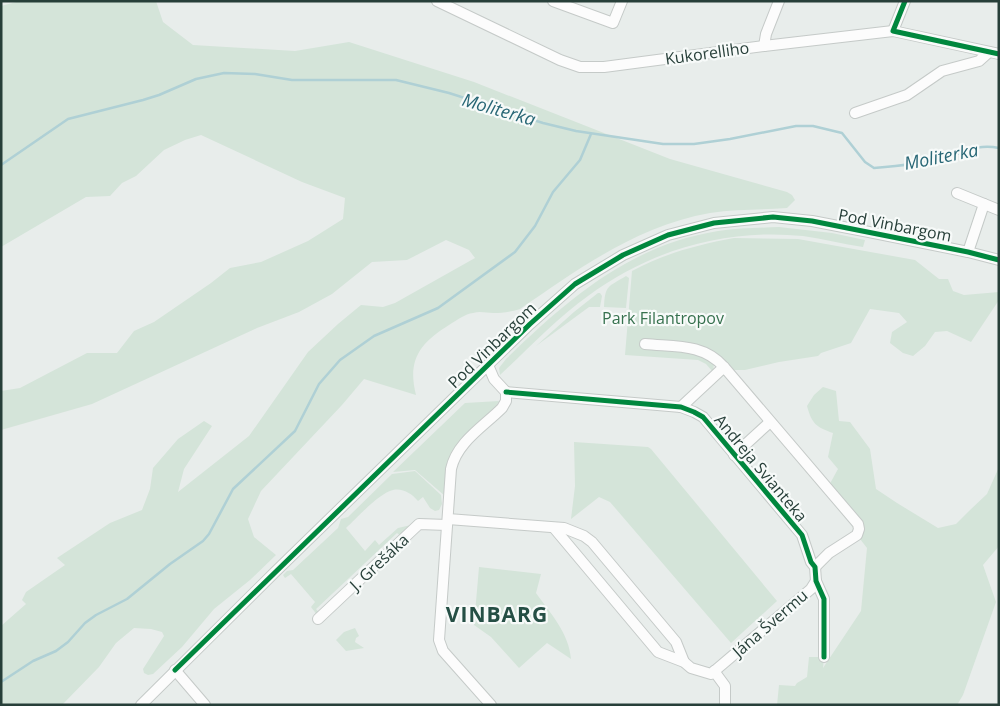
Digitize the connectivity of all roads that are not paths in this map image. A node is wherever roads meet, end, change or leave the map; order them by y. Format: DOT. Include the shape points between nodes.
graph roads {
  1 [pos="437,1"];
  2 [pos="554,1"];
  3 [pos="622,1"];
  4 [pos="779,1"];
  5 [pos="905,1"];
  6 [pos="893,31"];
  7 [pos="764,46"];
  8 [pos="994,53"];
  9 [pos="856,113"];
  10 [pos="957,193"];
  11 [pos="984,204"];
  12 [pos="999,210"];
  13 [pos="968,252"];
  14 [pos="999,260"];
  15 [pos="645,344"];
  16 [pos="488,365"];
  17 [pos="724,367"];
  18 [pos="506,392"];
  19 [pos="681,407"];
  20 [pos="770,422"];
  21 [pos="734,455"];
  22 [pos="447,522"];
  23 [pos="554,528"];
  24 [pos="815,567"];
  25 [pos="816,581"];
  26 [pos="318,619"];
  27 [pos="824,657"];
  28 [pos="687,665"];
  29 [pos="176,670"];
  30 [pos="714,671"];
  31 [pos="141,705"];
  32 [pos="205,705"];
  33 [pos="491,705"];
  34 [pos="726,705"];
  1 -- 7 [label="street, Kukorelliho" via="580,67 604,67"];
  2 -- 3 [label="street" via="613,23"];
  4 -- 7 [label="street"];
  5 -- 6 [label="street"];
  6 -- 7 [label="street, Kukorelliho"];
  6 -- 8 [label="street, Kukorelliho"];
  8 -- 9 [label="street, Kukorelliho" via="979,61 942,71 902,98"];
  10 -- 11 [label="street"];
  11 -- 12 [label="street"];
  11 -- 13 [label="street"];
  13 -- 14 [label="street, Pod Vinbargom"];
  13 -- 16 [label="street, Pod Vinbargom" via="812,221 773,218 714,223 668,235 623,255 575,284"];
  15 -- 17 [label="street" via="697,349 710,354"];
  16 -- 18 [label="street"];
  16 -- 29 [label="street, Pod Vinbargom"];
  17 -- 19 [label="street"];
  17 -- 20 [label="street"];
  18 -- 19 [label="street, Andreja Svianteka"];
  18 -- 22 [label="street" via="502,408 455,455"];
  19 -- 21 [label="street, Andreja Svianteka" via="703,417"];
  20 -- 21 [label="street, Andreja Svianteka"];
  20 -- 24 [label="street" via="858,524 857,535 829,553"];
  21 -- 24 [label="street, Andreja Svianteka" via="802,535"];
  22 -- 23 [label="street, J. Grešáka"];
  22 -- 26 [label="street, J. Grešáka" via="419,524"];
  22 -- 33 [label="street" via="439,640 443,651"];
  23 -- 28 [label="street" via="658,652"];
  23 -- 28 [label="street, J. Grešáka" via="576,532 592,542 676,642"];
  24 -- 25 [label="street, Andreja Svianteka"];
  25 -- 27 [label="street, Jána Švermu" via="824,599"];
  25 -- 30 [label="street, Jána Švermu" via="811,589"];
  28 -- 30 [label="street" via="710,674"];
  29 -- 31 [label="street, Pod Vinbargom"];
  29 -- 32 [label="street"];
  30 -- 34 [label="street" via="724,686"];
}
